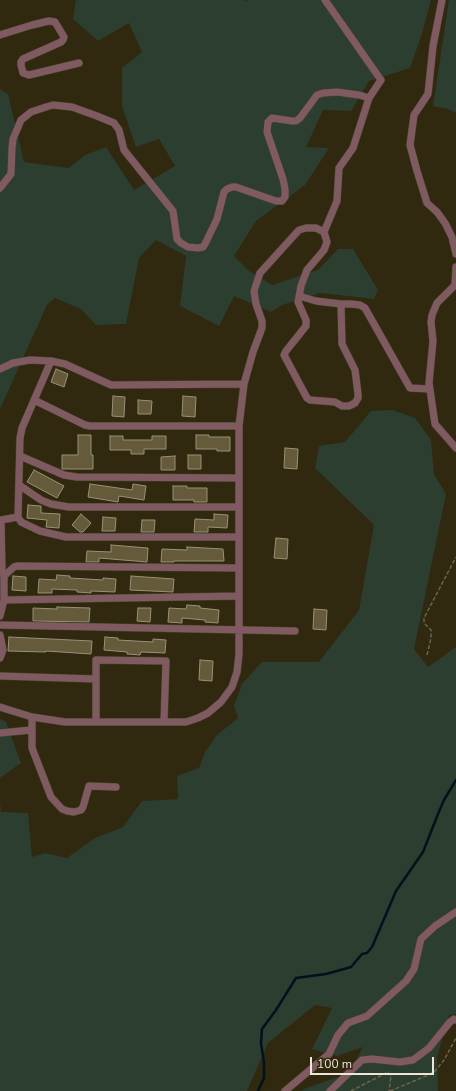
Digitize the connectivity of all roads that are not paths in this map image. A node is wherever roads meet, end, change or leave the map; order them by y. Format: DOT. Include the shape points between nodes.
graph roads {
  1 [pos="325,0"];
  2 [pos="442,0"];
  3 [pos="0,35"];
  4 [pos="78,63"];
  5 [pos="369,98"];
  6 [pos="0,188"];
  7 [pos="324,232"];
  8 [pos="456,254"];
  9 [pos="456,267"];
  10 [pos="456,284"];
  11 [pos="298,296"];
  12 [pos="341,304"];
  13 [pos="50,361"];
  14 [pos="0,369"];
  15 [pos="244,384"];
  16 [pos="429,389"];
  17 [pos="34,400"];
  18 [pos="239,426"];
  19 [pos="456,448"];
  20 [pos="20,456"];
  21 [pos="240,478"];
  22 [pos="19,485"];
  23 [pos="240,507"];
  24 [pos="18,517"];
  25 [pos="240,537"];
  26 [pos="239,568"];
  27 [pos="4,576"];
  28 [pos="239,596"];
  29 [pos="4,600"];
  30 [pos="0,616"];
  31 [pos="0,625"];
  32 [pos="239,631"];
  33 [pos="295,632"];
  34 [pos="0,635"];
  35 [pos="0,658"];
  36 [pos="0,676"];
  37 [pos="96,679"];
  38 [pos="0,707"];
  39 [pos="32,717"];
  40 [pos="96,722"];
  41 [pos="164,722"];
  42 [pos="31,730"];
  43 [pos="0,733"];
  44 [pos="116,787"];
  45 [pos="456,912"];
  46 [pos="456,1020"];
  47 [pos="285,1091"];
  48 [pos="330,1091"];
  1 -- 5 [label="street" via="381,80"];
  2 -- 8 [label="street" via="433,46 428,94 414,115 410,145 427,203 437,212 450,232"];
  3 -- 4 [label="street" via="32,25 55,22 64,37 63,40 23,59 21,65 24,73 29,75"];
  5 -- 6 [label="street" via="337,92 322,93 317,95 296,120 272,118 267,127 268,138 286,189 285,197 282,201 276,202 236,187 228,189 224,192 217,219 203,247 188,247 177,239 173,211 124,150 119,130 114,123 72,107 46,107 31,112 21,120 12,148 10,174"];
  5 -- 7 [label="street" via="353,148 340,168 337,202"];
  7 -- 11 [label="street" via="324,250 307,270"];
  7 -- 15 [label="street" via="316,228 299,230 260,273 254,290 262,328"];
  9 -- 10 [label="street"];
  10 -- 16 [label="street" via="437,303 432,315 433,341"];
  11 -- 12 [label="street"];
  11 -- 12 [label="street" via="306,326 286,350 284,357 307,398 349,406 355,403 358,394 356,373 342,344"];
  12 -- 16 [label="street" via="356,304 365,308 410,388"];
  13 -- 14 [label="street" via="30,360 13,363"];
  13 -- 15 [label="street" via="65,364 111,385"];
  13 -- 17 [label="street"];
  15 -- 18 [label="street"];
  16 -- 19 [label="street" via="435,424"];
  17 -- 18 [label="street" via="90,426"];
  17 -- 20 [label="street" via="22,428"];
  18 -- 21 [label="street"];
  20 -- 21 [label="street" via="64,475 77,477"];
  20 -- 22 [label="street"];
  21 -- 23 [label="street"];
  22 -- 23 [label="street" via="41,500 69,507"];
  22 -- 24 [label="street"];
  23 -- 25 [label="street"];
  24 -- 25 [label="street" via="22,522 40,531 66,537"];
  24 -- 27 [label="street" via="1,520"];
  25 -- 26 [label="street"];
  26 -- 27 [label="street" via="14,566"];
  26 -- 28 [label="street"];
  27 -- 29 [label="street"];
  28 -- 29 [label="street"];
  28 -- 32 [label="street"];
  29 -- 30 [label="street"];
  31 -- 32 [label="street"];
  32 -- 33 [label="street"];
  32 -- 41 [label="street" via="237,672 232,687 220,702 198,718 186,722"];
  34 -- 35 [label="street" via="3,650"];
  36 -- 37 [label="street"];
  37 -- 40 [label="street"];
  37 -- 41 [label="street" via="96,660 166,661"];
  38 -- 39 [label="street"];
  39 -- 40 [label="street" via="65,722"];
  39 -- 42 [label="street"];
  40 -- 41 [label="street"];
  42 -- 43 [label="street"];
  42 -- 44 [label="street" via="32,748 38,765 51,797 62,809 74,812 81,810 88,786"];
  45 -- 47 [label="street" via="421,939 414,969 406,981 367,1016 348,1023 338,1035 329,1054"];
  46 -- 48 [label="street" via="450,1022 428,1048 413,1060 362,1060"];
}
